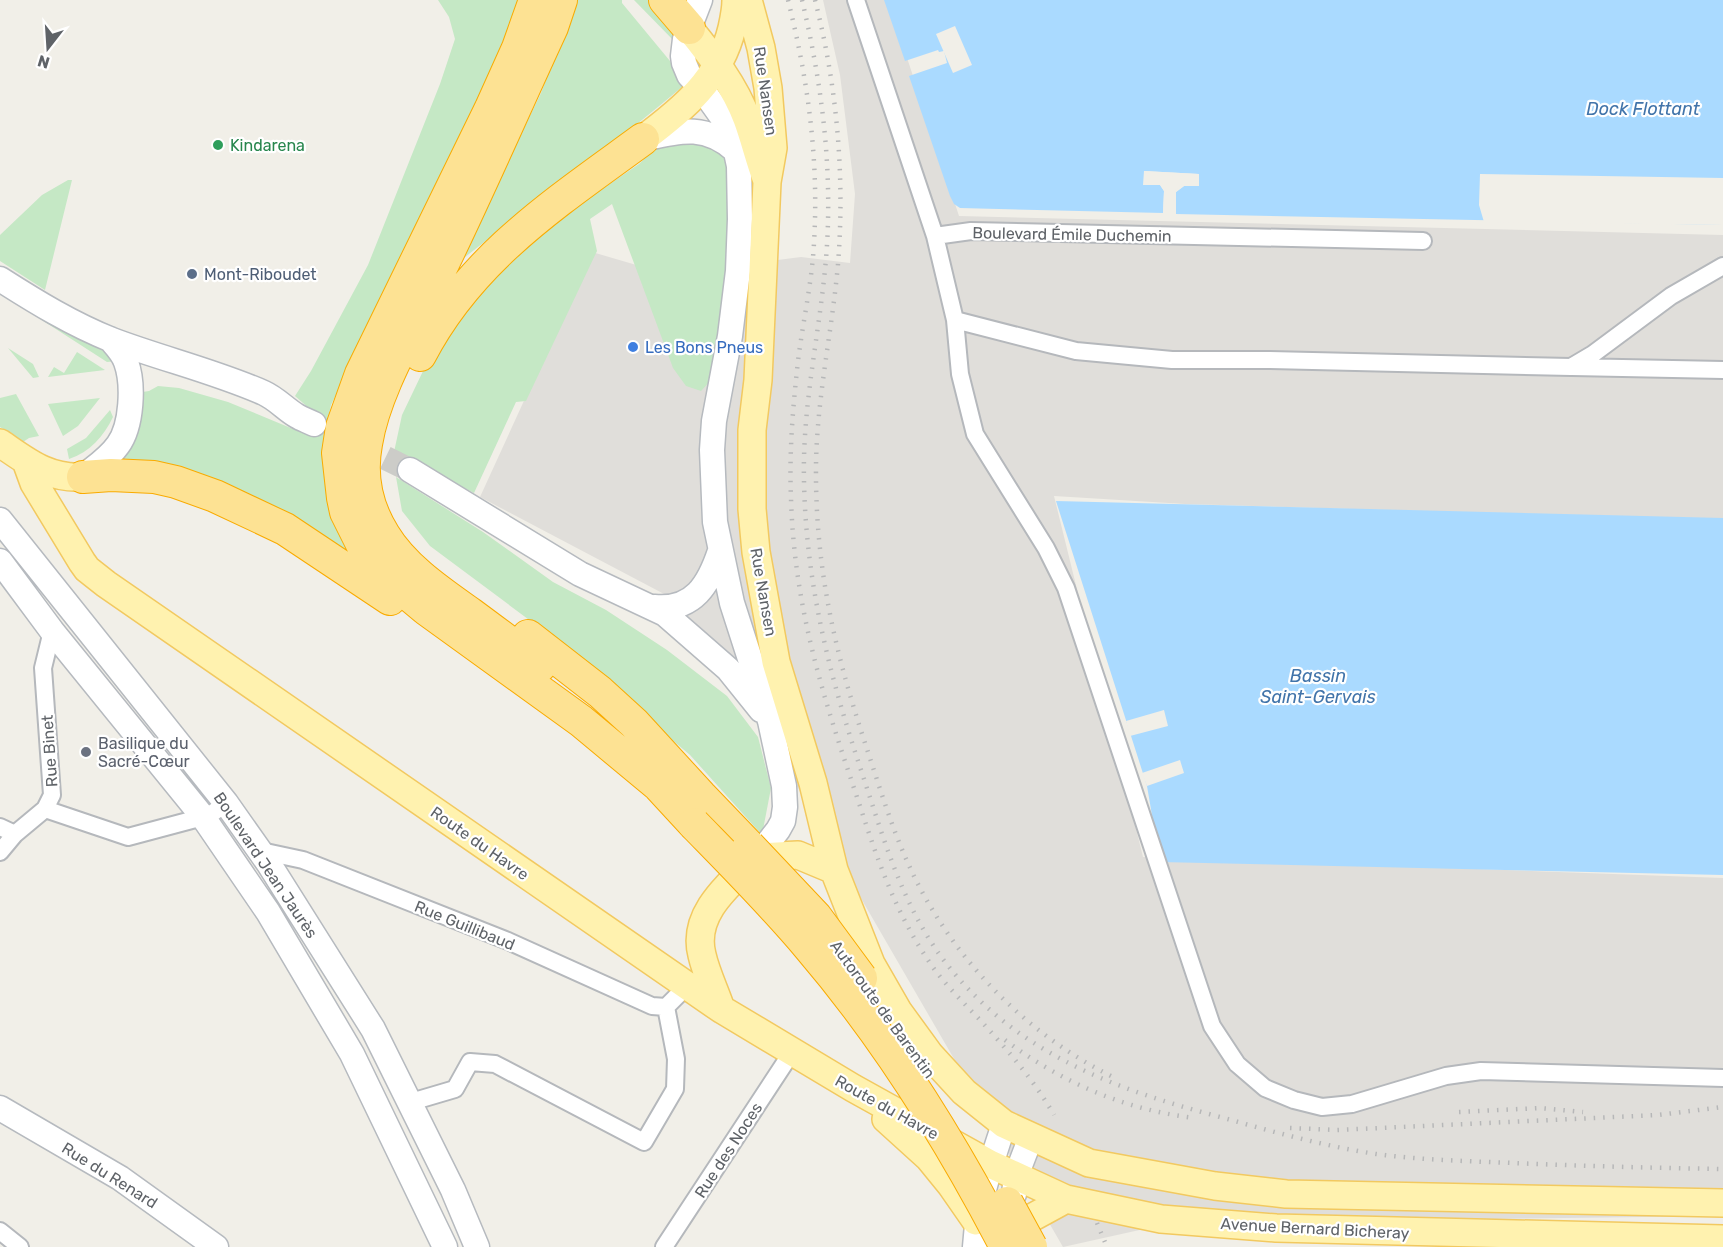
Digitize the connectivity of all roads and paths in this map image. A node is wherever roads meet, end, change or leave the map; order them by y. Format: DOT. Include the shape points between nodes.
graph roads {
  1 [pos="536,0"];
  2 [pos="561,0"];
  3 [pos="665,0"];
  4 [pos="736,0"];
  5 [pos="748,0"];
  6 [pos="856,0"];
  7 [pos="695,14"];
  8 [pos="717,66"];
  9 [pos="702,89"];
  10 [pos="643,139"];
  11 [pos="736,150"];
  12 [pos="767,182"];
  13 [pos="935,236"];
  14 [pos="1423,242"];
  15 [pos="1723,266"];
  16 [pos="0,279"];
  17 [pos="955,320"];
  18 [pos="110,339"];
  19 [pos="1571,367"];
  20 [pos="1723,370"];
  21 [pos="314,424"];
  22 [pos="0,443"];
  23 [pos="27,461"];
  24 [pos="410,470"];
  25 [pos="84,477"];
  26 [pos="0,519"];
  27 [pos="720,551"];
  28 [pos="0,561"];
  29 [pos="654,607"];
  30 [pos="52,631"];
  31 [pos="770,721"];
  32 [pos="813,783"];
  33 [pos="226,803"];
  34 [pos="45,809"];
  35 [pos="694,812"];
  36 [pos="203,817"];
  37 [pos="8,830"];
  38 [pos="261,851"];
  39 [pos="753,851"];
  40 [pos="0,852"];
  41 [pos="834,870"];
  42 [pos="687,986"];
  43 [pos="666,1007"];
  44 [pos="721,1009"];
  45 [pos="792,1052"];
  46 [pos="1723,1078"];
  47 [pos="853,1088"];
  48 [pos="411,1102"];
  49 [pos="0,1108"];
  50 [pos="1004,1124"];
  51 [pos="1031,1137"];
  52 [pos="990,1164"];
  53 [pos="1016,1176"];
  54 [pos="1066,1199"];
  55 [pos="1723,1203"];
  56 [pos="0,1231"];
  57 [pos="975,1234"];
  58 [pos="1723,1239"];
  59 [pos="1014,1243"];
  60 [pos="20,1247"];
  61 [pos="216,1247"];
  62 [pos="445,1247"];
  63 [pos="477,1247"];
  64 [pos="664,1247"];
  1 -- 35 [label="highway" via="491,108 361,375 342,428 338,453 343,498 346,512 374,564 396,584 581,721"];
  2 -- 35 [label="highway" via="451,248 398,355 375,411 363,476 369,504 384,536 403,560 637,740"];
  3 -- 7 [label="highway"];
  4 -- 8 [label="main road" via="730,35"];
  5 -- 12 [label="main road, Rue Nansen" via="761,48 771,117 773,148"];
  6 -- 13 [label="street"];
  7 -- 8 [label="main road" via="706,48"];
  7 -- 9 [label="main road, Rue Nansen" via="683,48 684,63"];
  8 -- 9 [label="main road"];
  8 -- 12 [label="main road" via="747,119"];
  9 -- 10 [label="main road"];
  9 -- 11 [label="main road, Rue Nansen" via="722,117"];
  10 -- 11 [label="main road" via="697,131 725,141"];
  10 -- 35 [label="highway" via="524,229 481,268 453,301 427,343 391,420 384,452 385,474 388,494 410,539 634,723"];
  11 -- 27 [label="main road, Rue Nansen" via="738,271 712,450"];
  12 -- 32 [label="main road, Rue Nansen" via="752,430 752,509 776,662"];
  13 -- 14 [label="street, Boulevard Émile Duchemin" via="972,231"];
  13 -- 17 [label="street"];
  15 -- 19 [label="street" via="1671,296"];
  16 -- 18 [label="main road" via="53,312"];
  17 -- 19 [label="street" via="1076,351 1172,360"];
  17 -- 46 [label="street" via="960,374 975,434 1046,548 1066,588 1212,1026 1237,1064 1265,1088 1322,1107 1352,1104 1446,1076 1481,1071"];
  18 -- 21 [label="main road" via="264,393"];
  18 -- 25 [label="main road" via="127,364 128,426 112,453"];
  19 -- 20 [label="street"];
  22 -- 23 [label="main road"];
  23 -- 25 [label="main road" via="54,475"];
  23 -- 42 [label="main road, Route du Havre" via="34,483 93,574"];
  24 -- 29 [label="main road" via="580,574"];
  25 -- 35 [label="highway" via="132,475 176,482 269,520 315,547 568,721 652,792"];
  26 -- 33 [label="main road, Boulevard Jean Jaurès"];
  27 -- 29 [label="main road" via="711,576 695,595 674,606"];
  27 -- 31 [label="main road, Rue Nansen" via="732,603"];
  28 -- 30 [label="main road, Boulevard Jean Jaurès"];
  29 -- 31 [label="main road" via="728,669"];
  30 -- 34 [label="street, Rue Binet" via="43,668 52,795"];
  30 -- 36 [label="main road, Boulevard Jean Jaurès"];
  31 -- 32 [label="main road"];
  31 -- 39 [label="main road, Rue Nansen" via="785,807 778,830"];
  32 -- 41 [label="main road, Rue Nansen"];
  33 -- 36 [label="street"];
  33 -- 38 [label="main road, Boulevard Jean Jaurès"];
  34 -- 36 [label="street" via="128,837"];
  34 -- 37 [label="street, Rue Binet"];
  35 -- 39 [label="highway, Autoroute de Barentin"];
  35 -- 59 [label="highway, Autoroute de Barentin, bridge" via="856,1005 926,1105 980,1197"];
  36 -- 62 [label="main road, Boulevard Jean Jaurès" via="268,912 352,1054"];
  37 -- 40 [label="street, Rue Binet"];
  38 -- 43 [label="street, Rue Guillibaud" via="303,860 508,941 652,1006"];
  38 -- 48 [label="main road, Boulevard Jean Jaurès" via="373,1029"];
  39 -- 41 [label="main road" via="798,855"];
  39 -- 44 [label="main road" via="707,912 701,936 701,953"];
  39 -- 59 [label="highway, Autoroute de Barentin, bridge" via="816,917 929,1071 996,1182"];
  41 -- 50 [label="main road, Rue Nansen" via="871,964 898,1011 964,1092"];
  42 -- 43 [label="street"];
  42 -- 44 [label="main road, Route du Havre"];
  43 -- 48 [label="street" via="675,1059 675,1089 644,1142 495,1064 470,1062 455,1089"];
  44 -- 45 [label="main road, Route du Havre"];
  45 -- 47 [label="main road, Route du Havre"];
  45 -- 64 [label="street, Rue des Noces"];
  47 -- 52 [label="main road, Route du Havre"];
  47 -- 57 [label="main road" via="929,1158 951,1185"];
  48 -- 63 [label="main road, Boulevard Jean Jaurès"];
  49 -- 61 [label="main road, Rue du Renard" via="120,1178"];
  50 -- 51 [label="main road, Avenue Bernard Bicheray"];
  50 -- 52 [label="main road"];
  51 -- 53 [label="main road"];
  51 -- 55 [label="main road, Avenue Bernard Bicheray" via="1089,1163 1215,1186 1286,1194"];
  52 -- 53 [label="main road, Avenue Bernard Bicheray"];
  52 -- 57 [label="main road"];
  53 -- 54 [label="main road, Avenue Bernard Bicheray"];
  53 -- 59 [label="main road"];
  54 -- 58 [label="main road, Avenue Bernard Bicheray" via="1161,1219 1276,1228"];
  54 -- 59 [label="main road"];
  56 -- 60 [label="street"];
}
